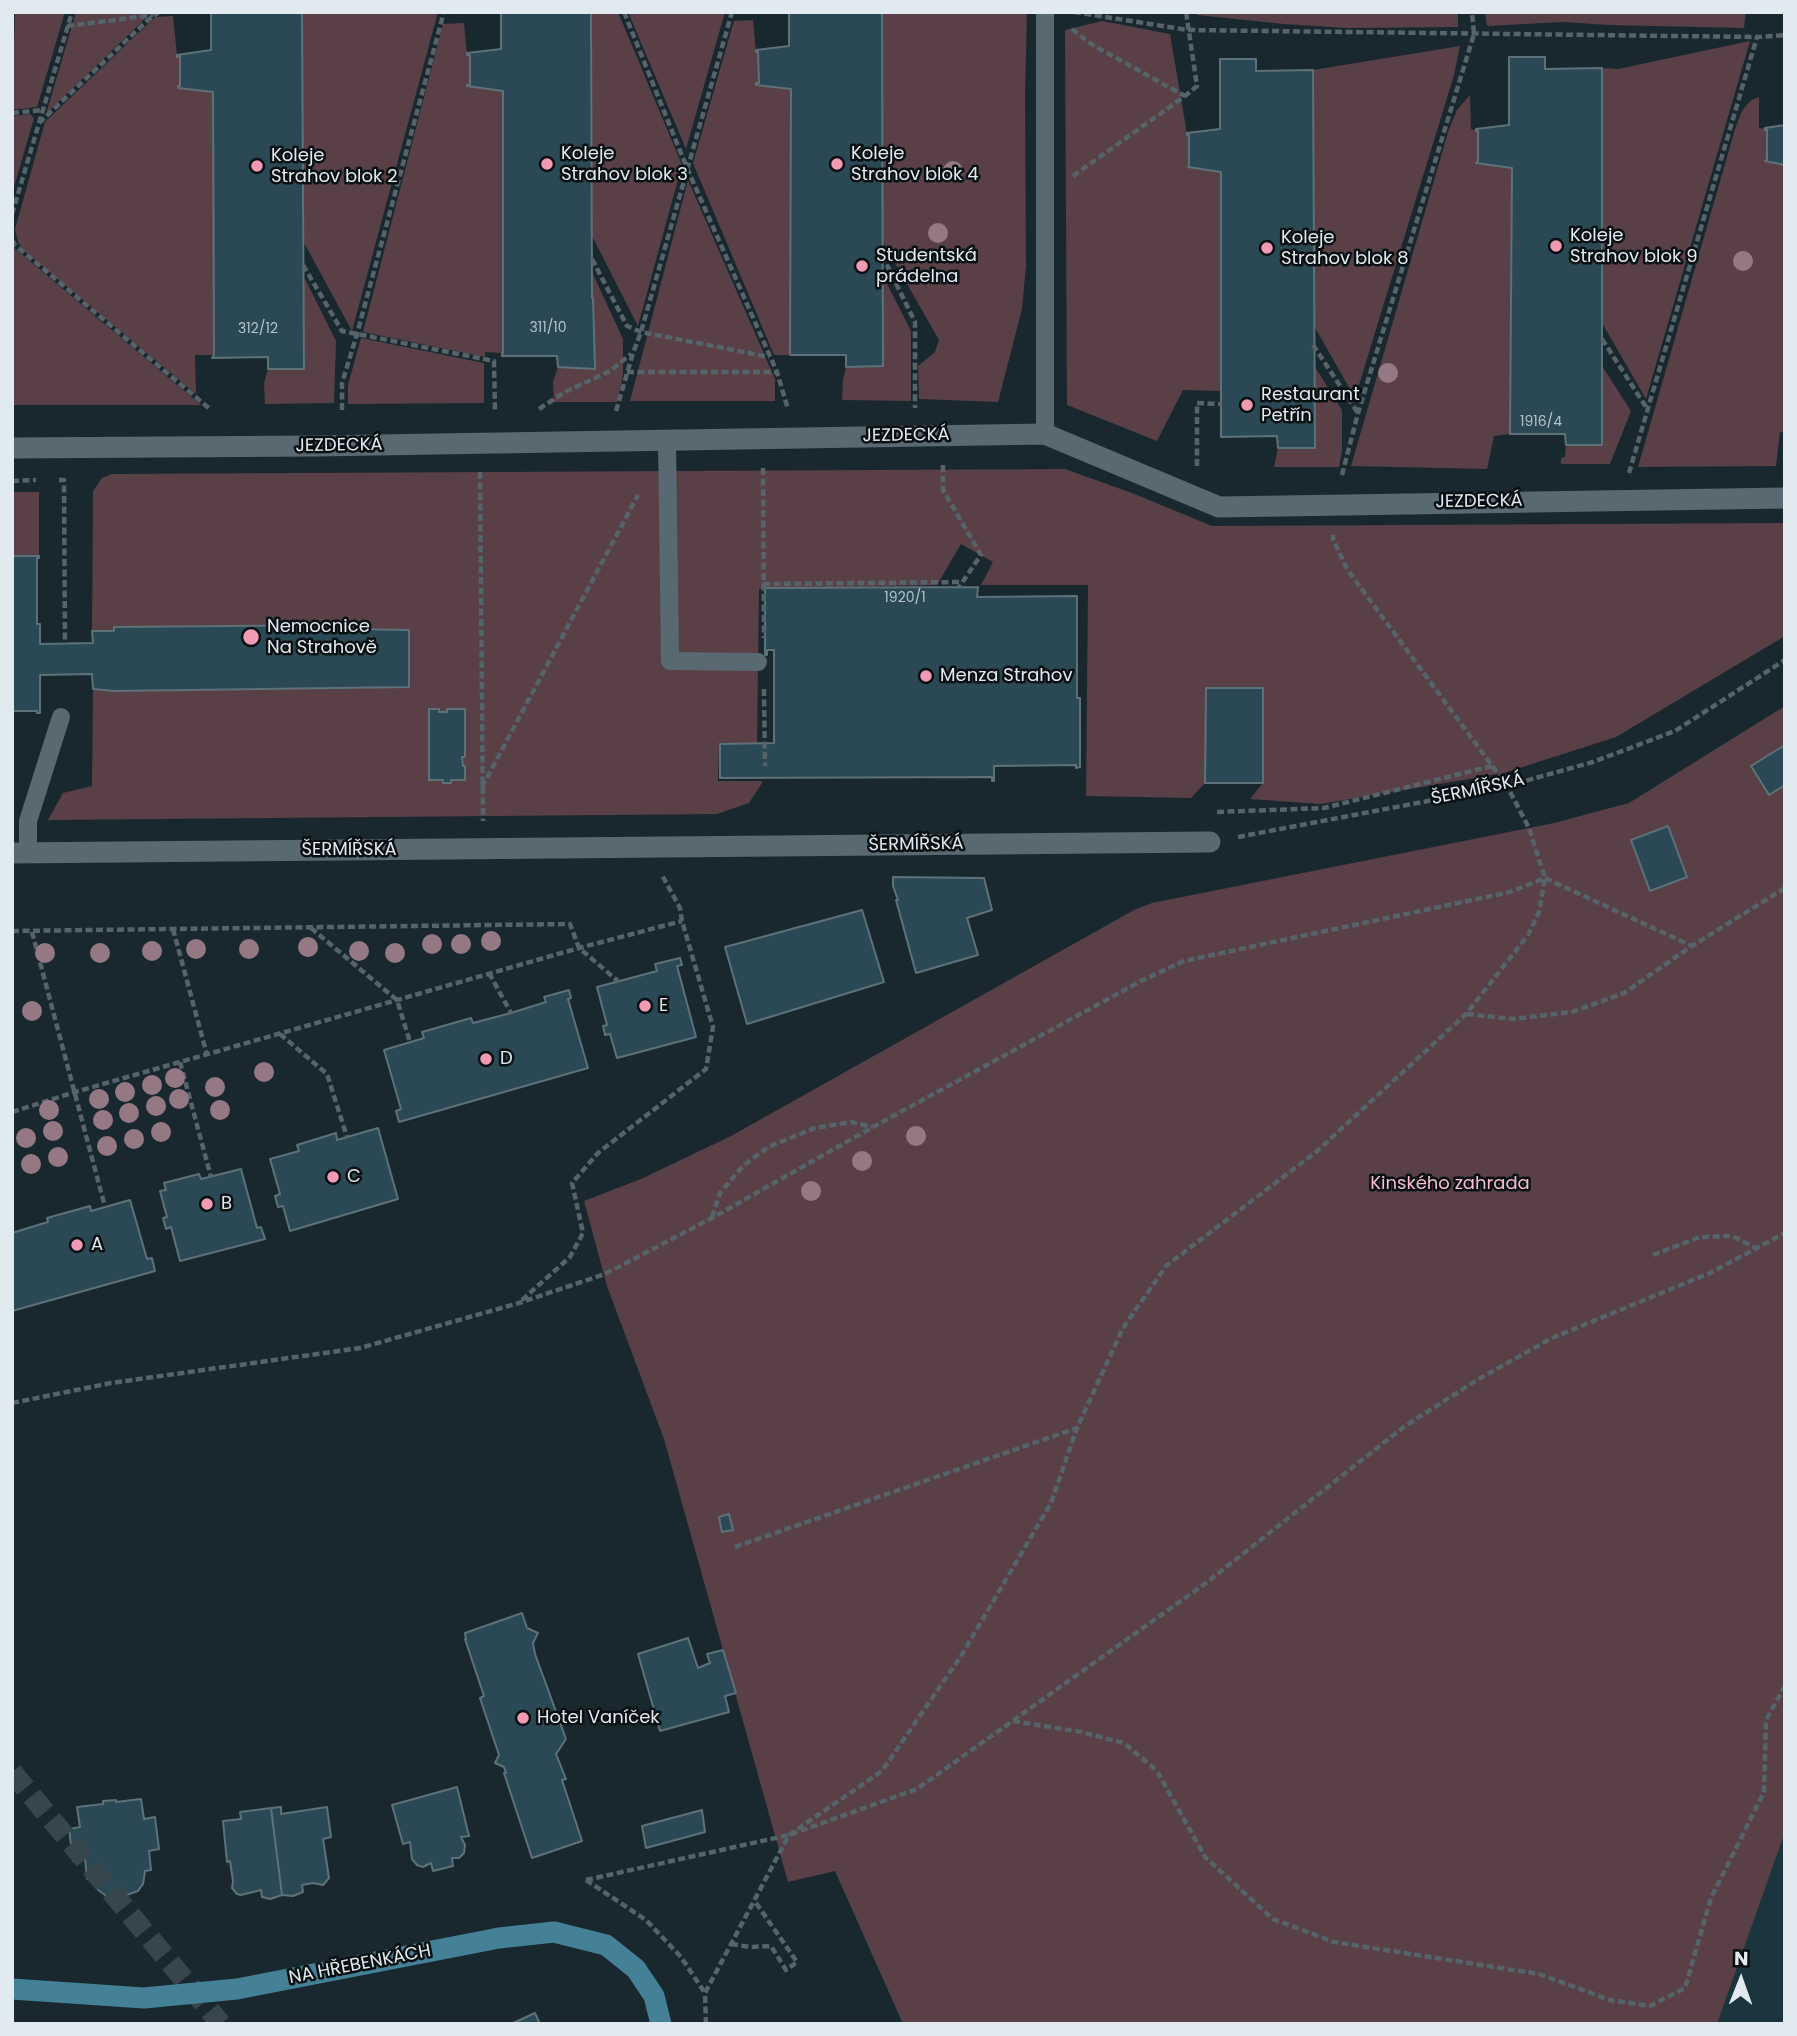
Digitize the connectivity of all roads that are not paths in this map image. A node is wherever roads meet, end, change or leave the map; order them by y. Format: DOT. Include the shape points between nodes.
graph roads {
  1 [pos="1045,12"];
  2 [pos="1045,434"];
  3 [pos="667,441"];
  4 [pos="12,448"];
  5 [pos="1785,498"];
  6 [pos="758,662"];
  7 [pos="61,718"];
  8 [pos="1210,842"];
  9 [pos="20,853"];
  10 [pos="12,1989"];
  11 [pos="661,2024"];
  1 -- 2 [label="lane"];
  2 -- 3 [label="street, JEZDECKÁ"];
  2 -- 5 [label="street, JEZDECKÁ" via="1219,507"];
  3 -- 4 [label="street, JEZDECKÁ"];
  3 -- 6 [label="lane" via="670,661"];
  7 -- 9 [label="lane"];
  8 -- 9 [label="street, ŠERMÍŘSKÁ"];
  10 -- 11 [label="street, NA HŘEBENKÁCH" via="144,1998 237,1989 499,1938 554,1932 606,1945 636,1969 654,1996"];
}
